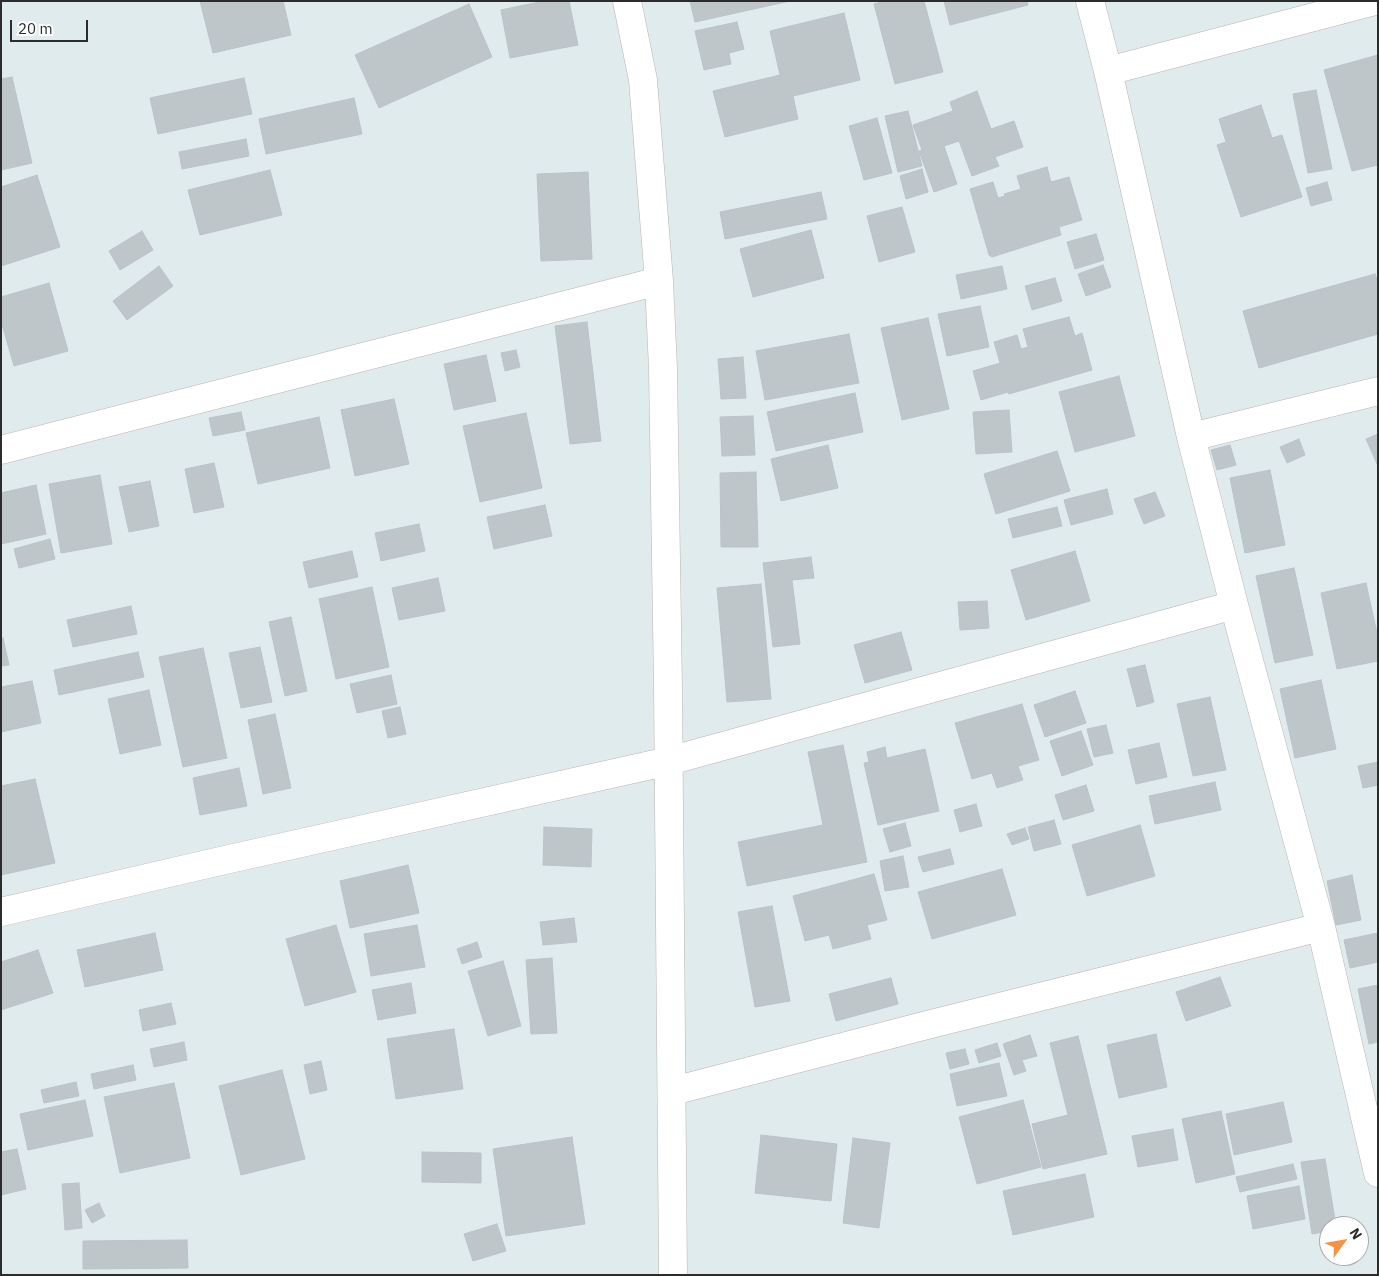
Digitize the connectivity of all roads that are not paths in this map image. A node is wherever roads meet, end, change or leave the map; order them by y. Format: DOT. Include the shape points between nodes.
graph roads {
  1 [pos="627,1"];
  2 [pos="1090,1"];
  3 [pos="1375,1"];
  4 [pos="1108,71"];
  5 [pos="659,280"];
  6 [pos="1378,391"];
  7 [pos="1191,437"];
  8 [pos="1,450"];
  9 [pos="1234,605"];
  10 [pos="668,761"];
  11 [pos="1,912"];
  12 [pos="1321,927"];
  13 [pos="673,1092"];
  14 [pos="1378,1173"];
  15 [pos="673,1275"];
  1 -- 5 [label="street" via="643,80"];
  2 -- 4 [label="street"];
  3 -- 4 [label="street"];
  4 -- 7 [label="street"];
  5 -- 8 [label="street"];
  5 -- 10 [label="street"];
  6 -- 7 [label="street"];
  7 -- 9 [label="street"];
  9 -- 10 [label="street"];
  9 -- 12 [label="street"];
  10 -- 11 [label="street"];
  10 -- 13 [label="street"];
  12 -- 13 [label="street"];
  12 -- 14 [label="street"];
  13 -- 15 [label="street"];
}
